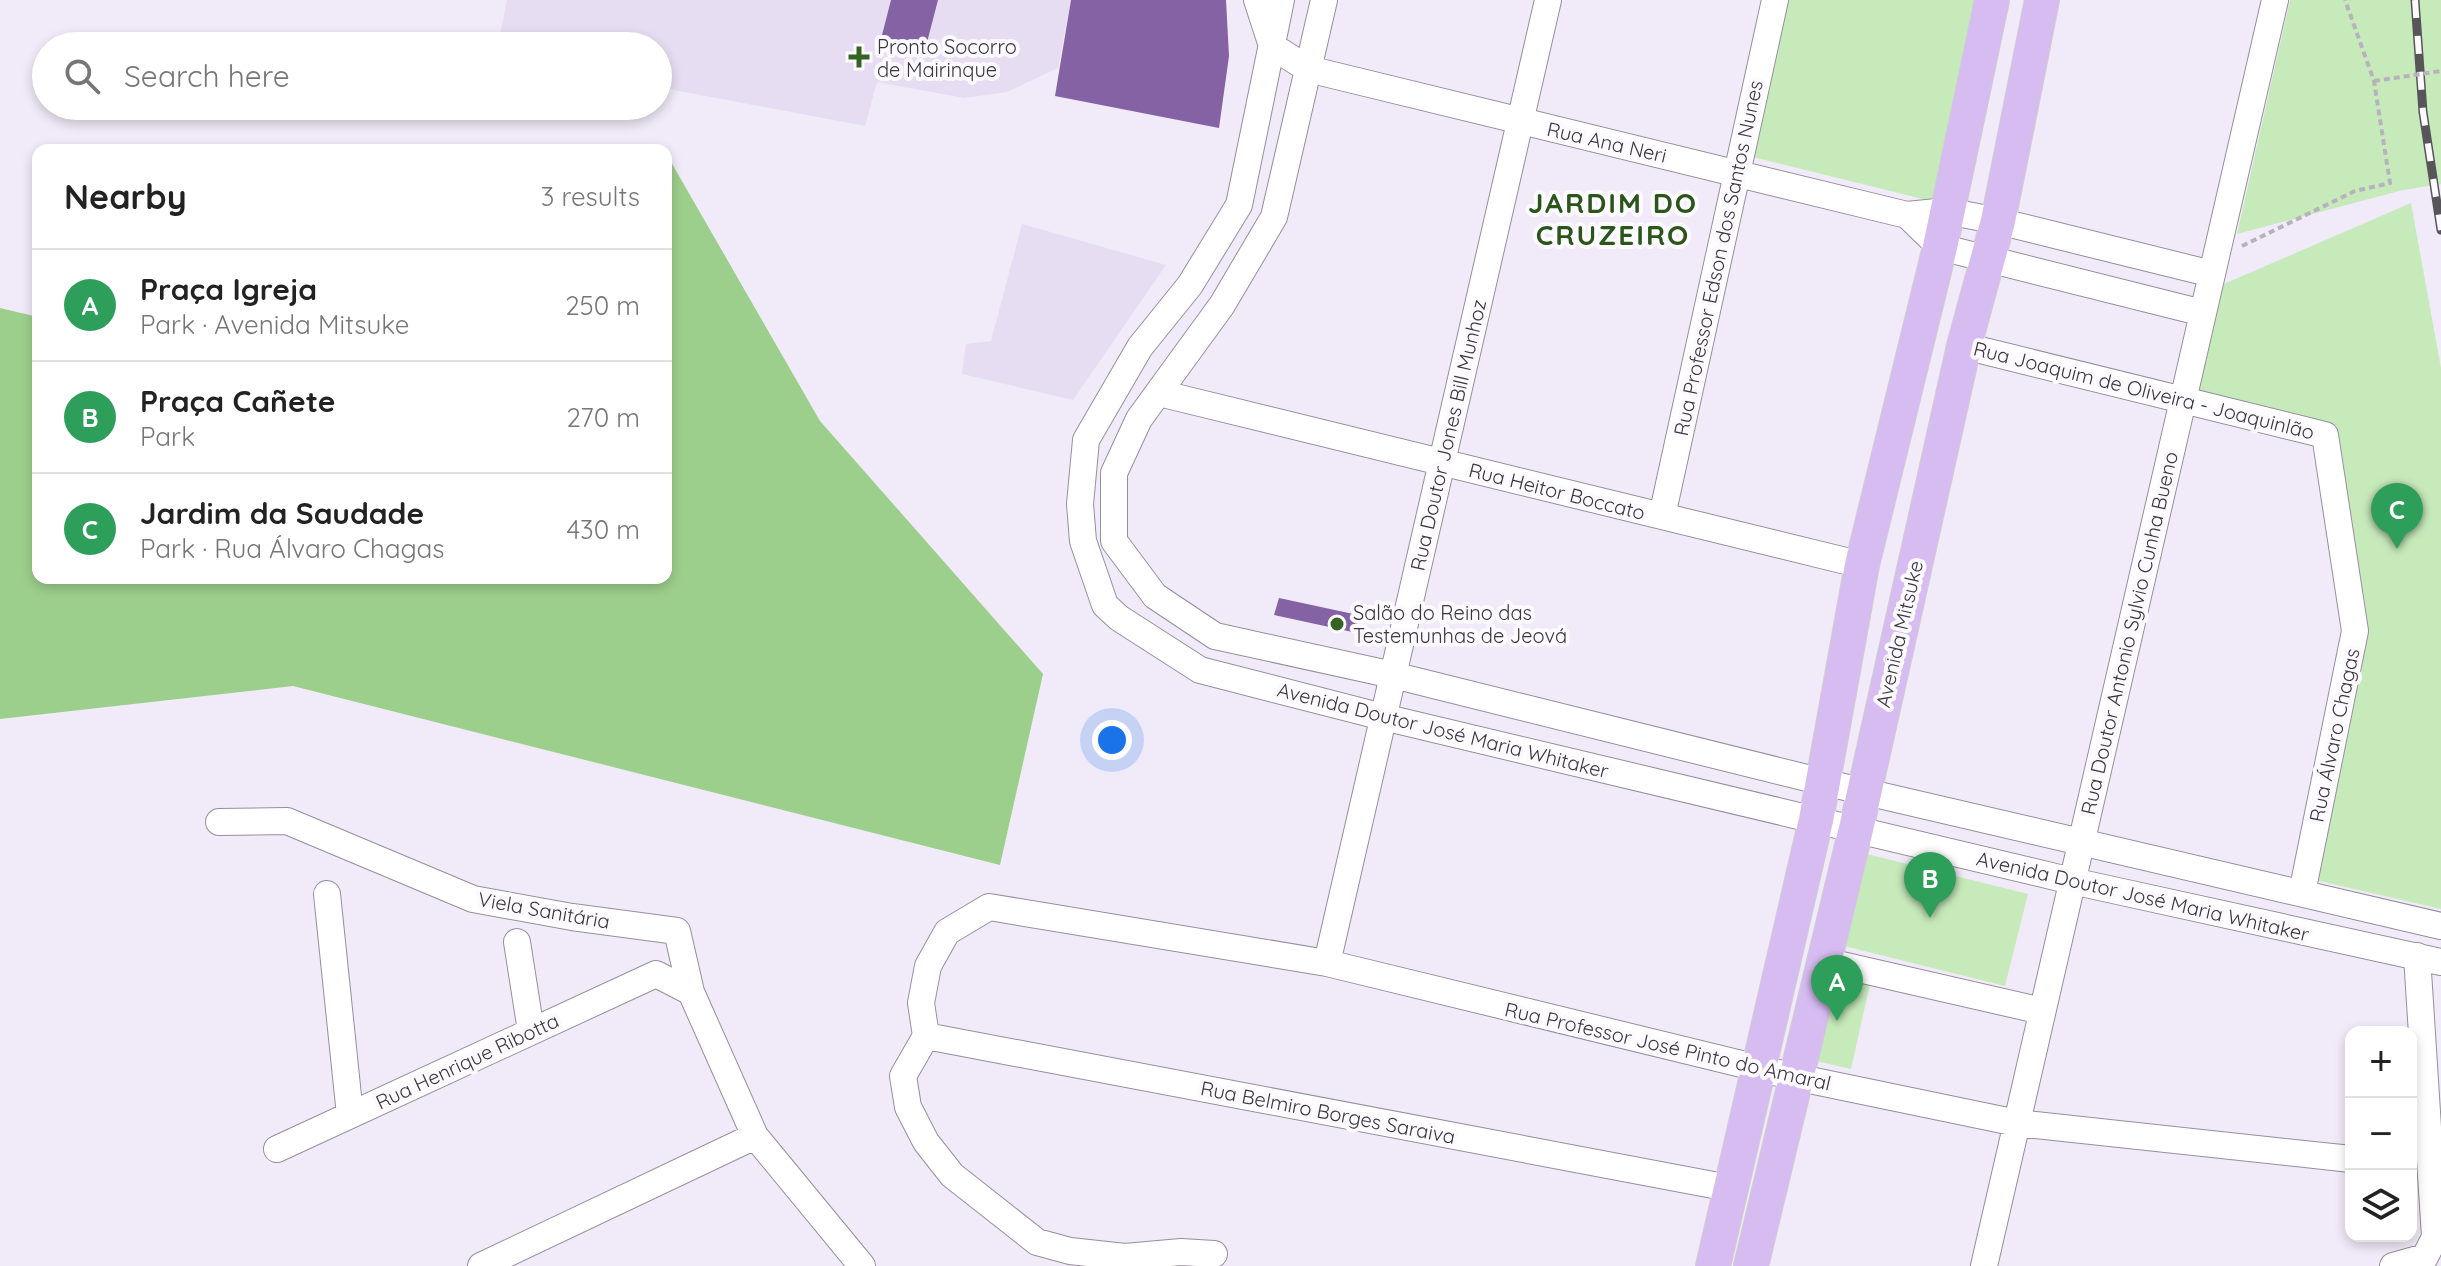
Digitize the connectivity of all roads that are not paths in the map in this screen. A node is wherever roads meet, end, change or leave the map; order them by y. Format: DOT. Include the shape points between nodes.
graph roads {
  1 [pos="1257,0"];
  2 [pos="1281,0"];
  3 [pos="1324,0"];
  4 [pos="1548,0"];
  5 [pos="1775,0"];
  6 [pos="1992,0"];
  7 [pos="2042,0"];
  8 [pos="2275,0"];
  9 [pos="1272,46"];
  10 [pos="1308,69"];
  11 [pos="1520,122"];
  12 [pos="1737,172"];
  13 [pos="1947,211"];
  14 [pos="1907,215"];
  15 [pos="1998,221"];
  16 [pos="1940,247"];
  17 [pos="1987,259"];
  18 [pos="2213,267"];
  19 [pos="2203,313"];
  20 [pos="1964,346"];
  21 [pos="1159,393"];
  22 [pos="2183,399"];
  23 [pos="2325,435"];
  24 [pos="1442,462"];
  25 [pos="1662,516"];
  26 [pos="1862,565"];
  27 [pos="1393,675"];
  28 [pos="1383,717"];
  29 [pos="1823,782"];
  30 [pos="1864,790"];
  31 [pos="1816,820"];
  32 [pos="219,822"];
  33 [pos="1856,829"];
  34 [pos="2081,843"];
  35 [pos="2072,881"];
  36 [pos="2302,893"];
  37 [pos="327,894"];
  38 [pos="2441,926"];
  39 [pos="517,942"];
  40 [pos="2429,959"];
  41 [pos="1824,961"];
  42 [pos="1327,963"];
  43 [pos="691,992"];
  44 [pos="2042,1011"];
  45 [pos="531,1031"];
  46 [pos="926,1036"];
  47 [pos="1758,1068"];
  48 [pos="1795,1077"];
  49 [pos="350,1115"];
  50 [pos="2017,1123"];
  51 [pos="755,1136"];
  52 [pos="277,1149"];
  53 [pos="2345,1158"];
  54 [pos="2420,1167"];
  55 [pos="1772,1176"];
  56 [pos="1732,1177"];
  57 [pos="1214,1254"];
  58 [pos="481,1266"];
  59 [pos="862,1266"];
  60 [pos="1713,1266"];
  61 [pos="1751,1266"];
  62 [pos="1984,1266"];
  63 [pos="2393,1266"];
  1 -- 9 [label="street"];
  2 -- 9 [label="street, Avenida Doutor José Maria Whitaker"];
  3 -- 10 [label="street, Avenida Doutor José Maria Whitaker"];
  4 -- 11 [label="street, Rua Doutor Jones Bill Munhoz"];
  5 -- 12 [label="street, Rua Professor Edson dos Santos Nunes"];
  6 -- 13 [label="main road"];
  7 -- 15 [label="main road, Avenida Mitsuke"];
  8 -- 18 [label="street, Rua Doutor Antonio Sylvio Cunha Bueno"];
  9 -- 10 [label="street, Rua Ana Neri"];
  9 -- 28 [label="street, Avenida Doutor José Maria Whitaker" via="1239,205 1190,285 1140,347 1086,440 1080,504 1083,541 1105,605 1200,670"];
  10 -- 11 [label="street, Rua Ana Neri"];
  10 -- 21 [label="street, Avenida Doutor José Maria Whitaker" via="1274,217 1222,305"];
  11 -- 12 [label="street, Rua Ana Neri"];
  11 -- 24 [label="street, Rua Doutor Jones Bill Munhoz"];
  12 -- 14 [label="street, Rua Ana Neri"];
  12 -- 25 [label="street, Rua Professor Edson dos Santos Nunes"];
  13 -- 14 [label="street, Rua Ana Neri"];
  13 -- 15 [label="street, Rua Ana Neri"];
  13 -- 16 [label="main road"];
  14 -- 16 [label="street, Rua Ana Neri"];
  15 -- 17 [label="main road, Avenida Mitsuke"];
  15 -- 18 [label="street, Rua Ana Neri"];
  16 -- 17 [label="street, Rua Ana Neri"];
  16 -- 26 [label="main road"];
  17 -- 19 [label="street, Rua Ana Neri"];
  17 -- 20 [label="main road, Avenida Mitsuke"];
  18 -- 19 [label="street, Rua Doutor Antonio Sylvio Cunha Bueno"];
  19 -- 22 [label="street, Rua Doutor Antonio Sylvio Cunha Bueno"];
  20 -- 22 [label="street, Rua Joaquim de Oliveira - Joaquinlão"];
  20 -- 30 [label="main road, Avenida Mitsuke"];
  21 -- 24 [label="street, Rua Heitor Boccato"];
  21 -- 27 [label="street, Avenida Doutor José Maria Whitaker" via="1139,419 1114,473 1114,541 1155,596 1215,636"];
  22 -- 23 [label="street, Rua Joaquim de Oliveira - Joaquinlão"];
  22 -- 34 [label="street, Rua Doutor Antonio Sylvio Cunha Bueno"];
  23 -- 36 [label="street, Rua Álvaro Chagas" via="2355,631"];
  24 -- 25 [label="street, Rua Heitor Boccato"];
  24 -- 27 [label="street, Rua Doutor Jones Bill Munhoz"];
  25 -- 26 [label="street, Rua Heitor Boccato"];
  26 -- 29 [label="main road"];
  27 -- 28 [label="street, Rua Doutor Jones Bill Munhoz"];
  27 -- 29 [label="street, Avenida Doutor José Maria Whitaker"];
  28 -- 31 [label="street, Avenida Doutor José Maria Whitaker"];
  28 -- 42 [label="street, Rua Doutor Jones Bill Munhoz"];
  29 -- 30 [label="street, Avenida Doutor José Maria Whitaker"];
  29 -- 31 [label="main road"];
  30 -- 33 [label="main road, Avenida Mitsuke"];
  30 -- 34 [label="street, Avenida Doutor José Maria Whitaker"];
  31 -- 33 [label="street, Avenida Doutor José Maria Whitaker"];
  31 -- 47 [label="main road"];
  32 -- 43 [label="street, Viela Sanitária" via="287,821 473,899 677,931"];
  33 -- 35 [label="street, Avenida Doutor José Maria Whitaker"];
  33 -- 41 [label="main road, Avenida Mitsuke"];
  34 -- 35 [label="street, Rua Doutor Antonio Sylvio Cunha Bueno"];
  34 -- 36 [label="street, Avenida Doutor José Maria Whitaker"];
  35 -- 40 [label="street, Avenida Doutor José Maria Whitaker"];
  35 -- 44 [label="street, Rua Doutor Antonio Sylvio Cunha Bueno"];
  36 -- 38 [label="street, Avenida Doutor José Maria Whitaker"];
  37 -- 49 [label="street"];
  39 -- 45 [label="street"];
  40 -- 54 [label="street"];
  41 -- 44 [label="street"];
  41 -- 48 [label="main road, Avenida Mitsuke"];
  42 -- 46 [label="street, Rua Professor José Pinto do Amaral" via="989,907 947,932 928,966 921,1003"];
  42 -- 47 [label="street, Rua Professor José Pinto do Amaral"];
  43 -- 45 [label="street, Rua Henrique Ribotta" via="656,974"];
  43 -- 51 [label="street"];
  44 -- 50 [label="street, Rua Doutor Antonio Sylvio Cunha Bueno"];
  45 -- 49 [label="street, Rua Henrique Ribotta"];
  46 -- 56 [label="street, Rua Belmiro Borges Saraiva"];
  46 -- 57 [label="street" via="903,1076 908,1107 926,1142 952,1175 1037,1242 1125,1257"];
  47 -- 48 [label="street, Rua Professor José Pinto do Amaral"];
  47 -- 56 [label="main road"];
  48 -- 50 [label="street, Rua Professor José Pinto do Amaral"];
  48 -- 55 [label="main road, Avenida Mitsuke"];
  49 -- 52 [label="street, Rua Henrique Ribotta"];
  50 -- 53 [label="street, Rua Professor José Pinto do Amaral"];
  50 -- 62 [label="street, Rua Doutor Antonio Sylvio Cunha Bueno"];
  51 -- 58 [label="street"];
  51 -- 59 [label="street"];
  54 -- 63 [label="street" via="2435,1237 2425,1257"];
  55 -- 56 [label="main road"];
  55 -- 61 [label="main road, Avenida Mitsuke"];
  56 -- 60 [label="main road"];
}
